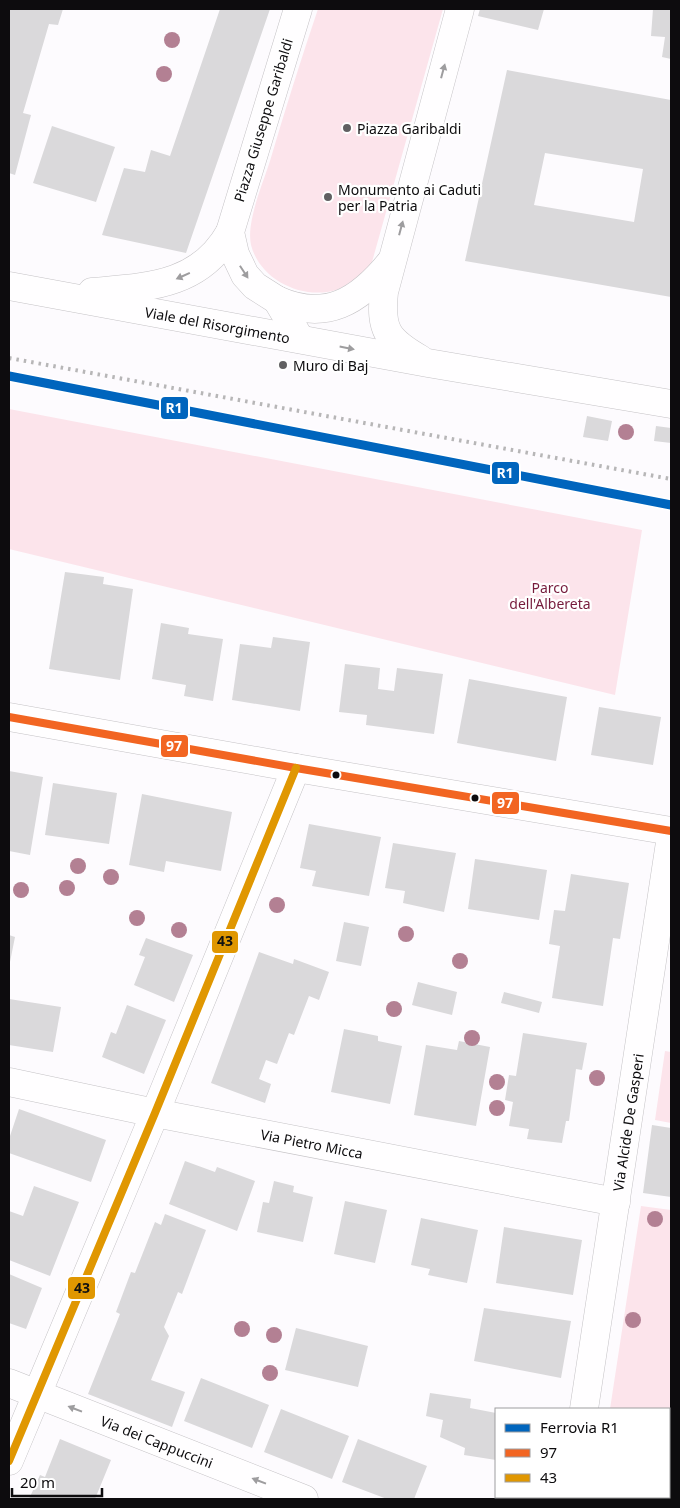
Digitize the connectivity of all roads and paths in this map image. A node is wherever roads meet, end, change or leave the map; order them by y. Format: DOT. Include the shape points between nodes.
graph roads {
  1 [pos="298,9"];
  2 [pos="460,9"];
  3 [pos="230,232"];
  4 [pos="392,260"];
  5 [pos="9,286"];
  6 [pos="58,295"];
  7 [pos="277,300"];
  8 [pos="340,305"];
  9 [pos="300,339"];
  10 [pos="428,364"];
  11 [pos="671,404"];
  12 [pos="9,717"];
  13 [pos="296,768"];
  14 [pos="671,830"];
  15 [pos="671,836"];
  16 [pos="9,1082"];
  17 [pos="155,1113"];
  18 [pos="616,1202"];
  19 [pos="9,1383"];
  20 [pos="36,1393"];
  21 [pos="584,1408"];
  22 [pos="9,1461"];
  23 [pos="304,1499"];
  1 -- 3 [label="street, Piazza Giuseppe Garibaldi"];
  4 -- 2 [label="street, one-way"];
  3 -- 6 [label="street, Piazza Giuseppe Garibaldi, one-way" via="204,265 173,281"];
  3 -- 7 [label="street, one-way" via="235,254 245,275 255,286"];
  4 -- 8 [label="street" via="363,292"];
  4 -- 10 [label="street, Viale del Risorgimento" via="384,292 383,316 388,334 398,346"];
  5 -- 6 [label="street, Viale del Risorgimento"];
  6 -- 9 [label="street, Viale del Risorgimento"];
  7 -- 8 [label="street" via="307,309"];
  7 -- 9 [label="street"];
  8 -- 9 [label="street" via="315,322"];
  9 -- 10 [label="street, Viale del Risorgimento, one-way"];
  10 -- 11 [label="street, Viale del Risorgimento"];
  12 -- 13 [label="street"];
  13 -- 14 [label="street"];
  13 -- 17 [label="street"];
  15 -- 18 [label="street, Via Alcide De Gasperi"];
  16 -- 17 [label="street, Via Pietro Micca"];
  17 -- 18 [label="street, Via Pietro Micca"];
  17 -- 20 [label="street"];
  18 -- 21 [label="street, Via Alcide De Gasperi"];
  19 -- 20 [label="street, Via dei Cappuccini"];
  20 -- 22 [label="street"];
  23 -- 20 [label="street, Via dei Cappuccini, one-way"];
}
